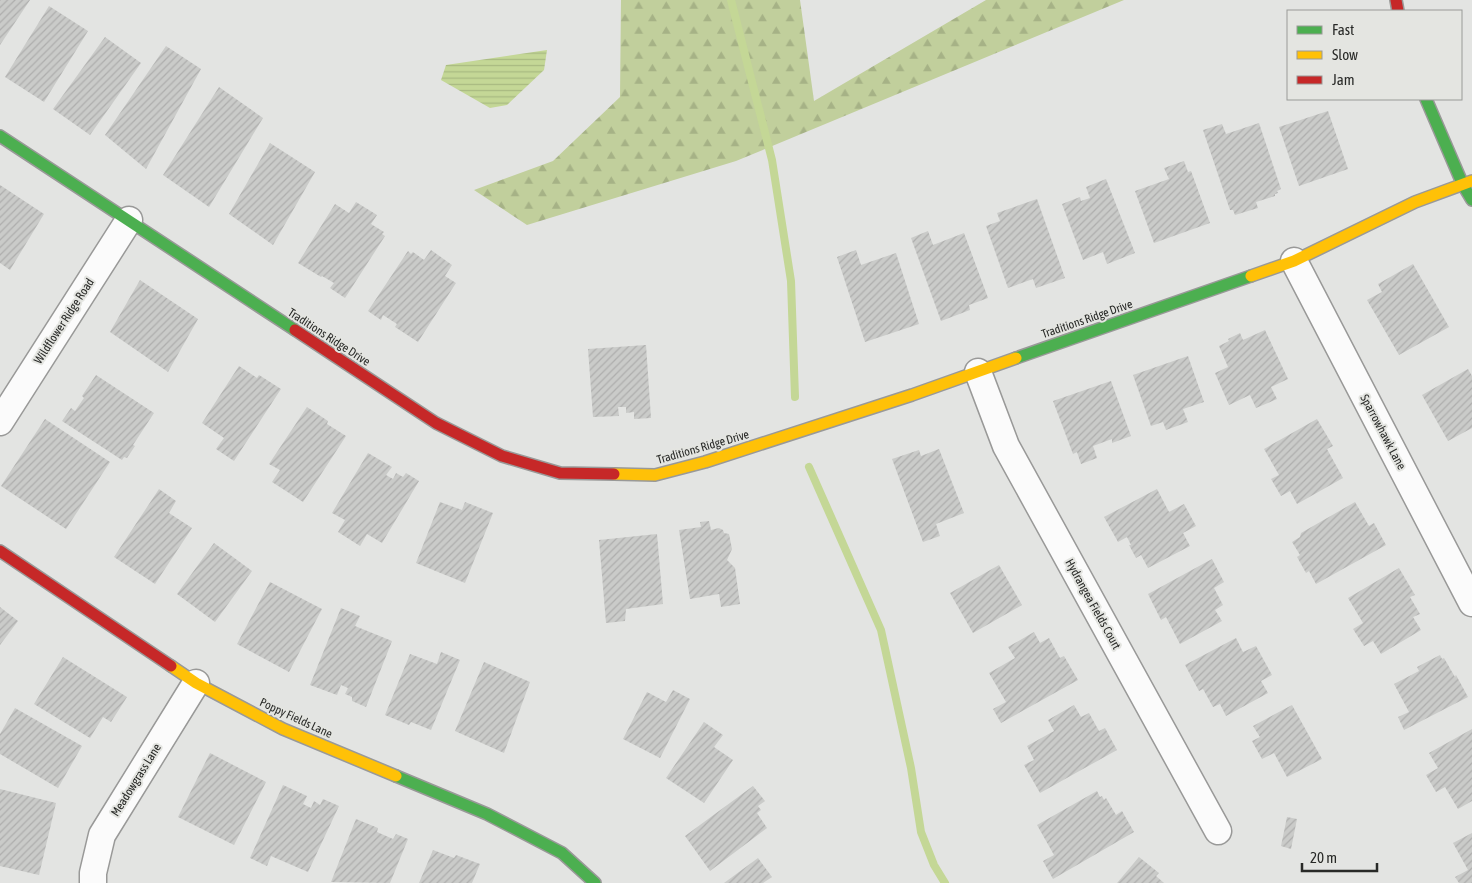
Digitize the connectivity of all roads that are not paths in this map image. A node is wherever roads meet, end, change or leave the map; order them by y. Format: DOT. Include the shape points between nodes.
graph roads {
  1 [pos="1426,100"];
  2 [pos="0,136"];
  3 [pos="1468,183"];
  4 [pos="1472,201"];
  5 [pos="129,220"];
  6 [pos="1294,261"];
  7 [pos="978,372"];
  8 [pos="0,422"];
  9 [pos="0,551"];
  10 [pos="1472,603"];
  11 [pos="196,683"];
  12 [pos="1218,831"];
  13 [pos="93,883"];
  14 [pos="595,883"];
  1 -- 3 [label="street"];
  2 -- 5 [label="street, Traditions Ridge Drive"];
  3 -- 4 [label="street"];
  3 -- 6 [label="street, Traditions Ridge Drive" via="1415,202"];
  5 -- 7 [label="street, Traditions Ridge Drive" via="436,423 502,456 560,473 655,475 715,459"];
  5 -- 8 [label="street, Wildflower Ridge Road"];
  6 -- 7 [label="street, Traditions Ridge Drive"];
  6 -- 10 [label="street, Sparrowhawk Lane"];
  7 -- 12 [label="street, Hydrangea Fields Court" via="1006,446"];
  9 -- 11 [label="street, Poppy Fields Lane"];
  11 -- 13 [label="street, Meadowgrass Lane" via="102,835"];
  11 -- 14 [label="street, Poppy Fields Lane" via="283,729 487,814 562,853"];
}
